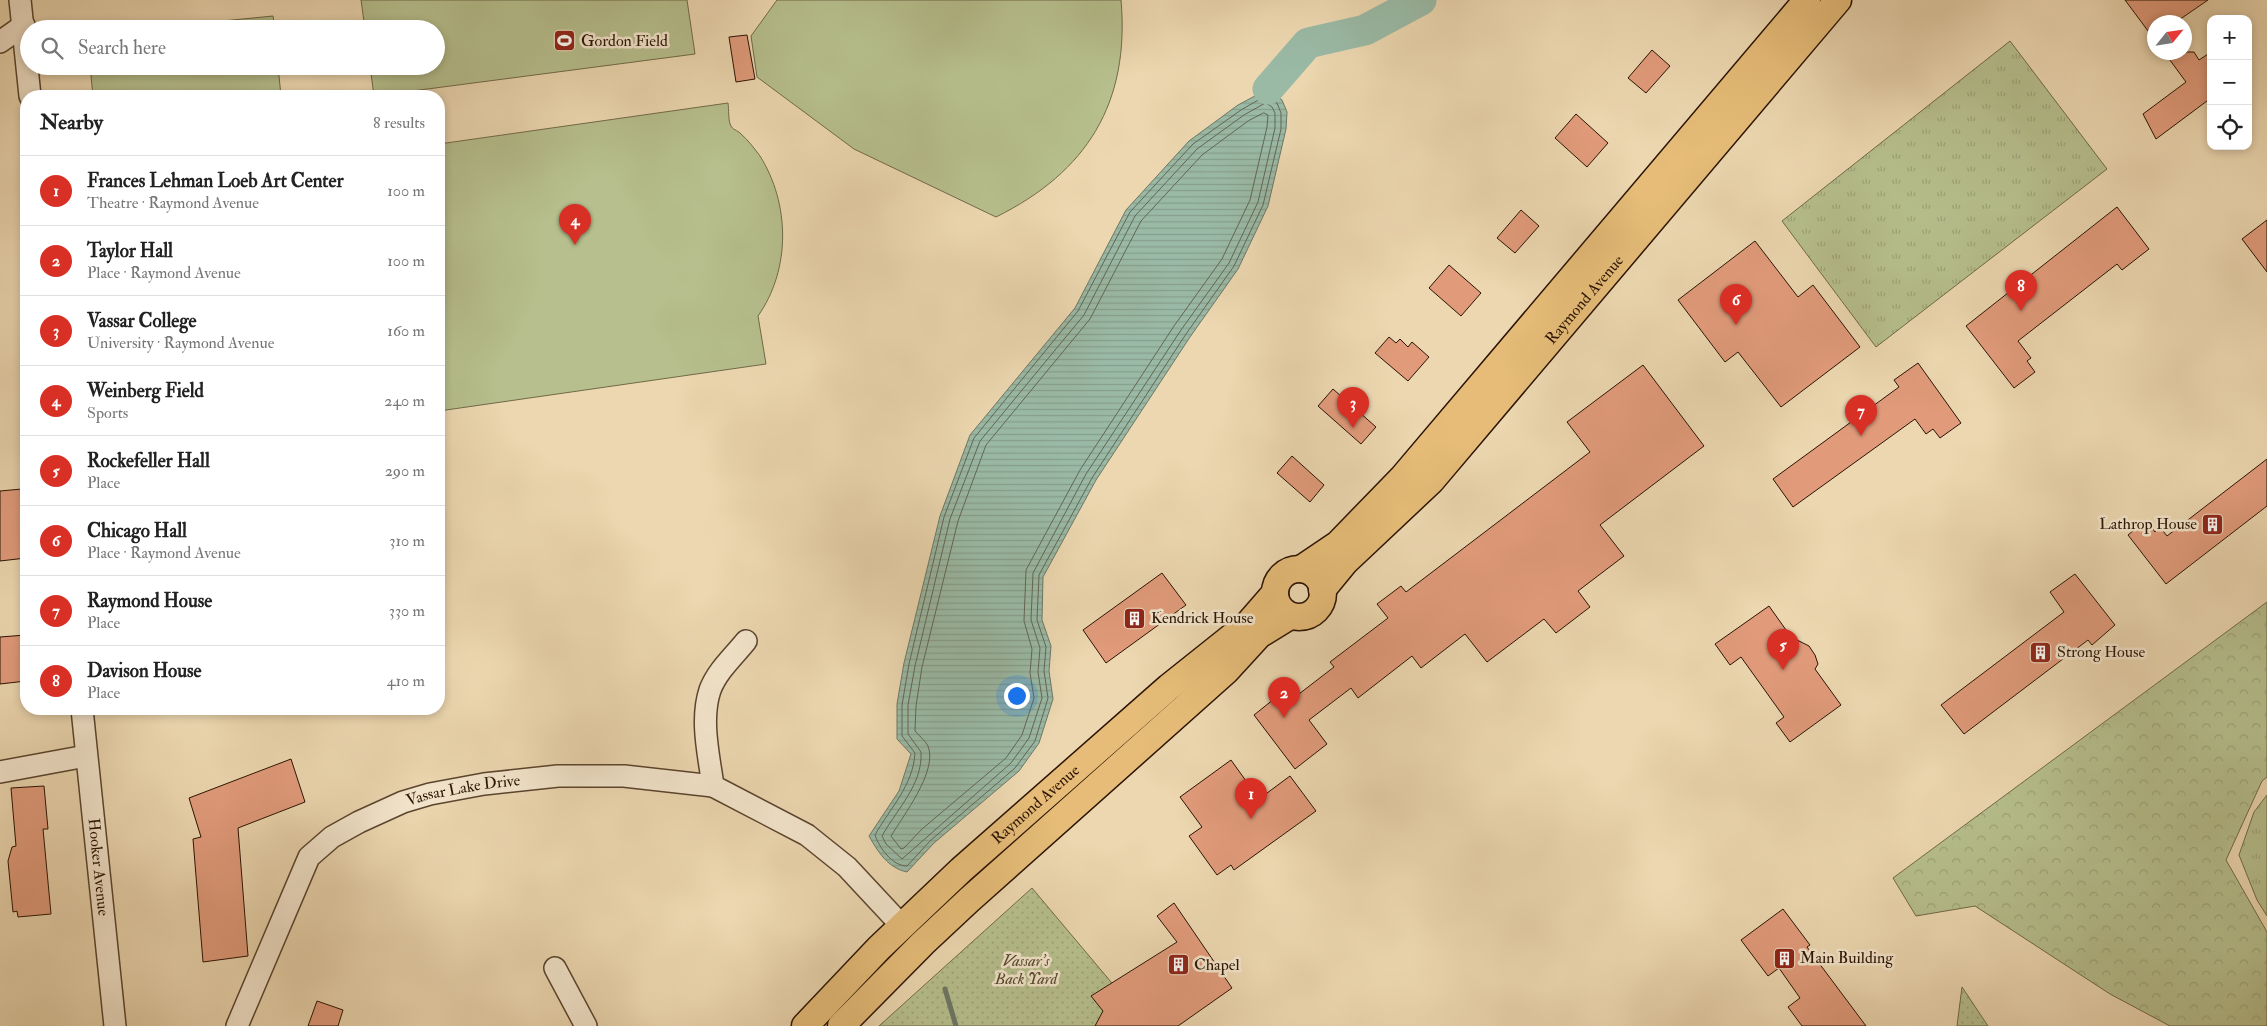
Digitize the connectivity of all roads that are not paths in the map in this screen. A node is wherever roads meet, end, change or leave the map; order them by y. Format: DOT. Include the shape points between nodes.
graph roads {
  1 [pos="20,0"];
  2 [pos="1807,0"];
  3 [pos="1838,0"];
  4 [pos="23,20"];
  5 [pos="20,28"];
  6 [pos="0,42"];
  7 [pos="28,75"];
  8 [pos="29,90"];
  9 [pos="1302,569"];
  10 [pos="1322,590"];
  11 [pos="1275,593"];
  12 [pos="1290,616"];
  13 [pos="746,640"];
  14 [pos="83,715"];
  15 [pos="86,756"];
  16 [pos="0,772"];
  17 [pos="713,786"];
  18 [pos="902,926"];
  19 [pos="555,968"];
  20 [pos="115,1026"];
  21 [pos="237,1026"];
  22 [pos="586,1026"];
  23 [pos="805,1026"];
  24 [pos="841,1026"];
  1 -- 4 [label="street"];
  2 -- 9 [label="main road, Raymond Avenue" via="1403,477 1338,544"];
  3 -- 10 [label="main road, Raymond Avenue" via="1430,481 1345,562"];
  5 -- 6 [label="street"];
  7 -- 8 [label="street"];
  9 -- 10 [label="main road" via="1318,578"];
  9 -- 11 [label="main road, Raymond Avenue" via="1285,574"];
  10 -- 12 [label="main road, Raymond Avenue" via="1321,603 1313,613 1298,618"];
  11 -- 12 [label="main road" via="1279,607"];
  11 -- 18 [label="main road, Raymond Avenue" via="1248,624 1169,687"];
  12 -- 24 [label="main road, Raymond Avenue" via="1259,635 1226,671 922,944"];
  13 -- 17 [label="street" via="710,690 707,727"];
  14 -- 15 [label="street, Hooker Avenue"];
  15 -- 16 [label="street"];
  15 -- 20 [label="street, Hooker Avenue"];
  17 -- 18 [label="street, Vassar Lake Drive" via="807,835 847,867"];
  17 -- 21 [label="street, Vassar Lake Drive" via="624,776 558,776 430,794 359,822 332,837 309,858"];
  18 -- 23 [label="main road, Raymond Avenue"];
  19 -- 22 [label="street"];
}
